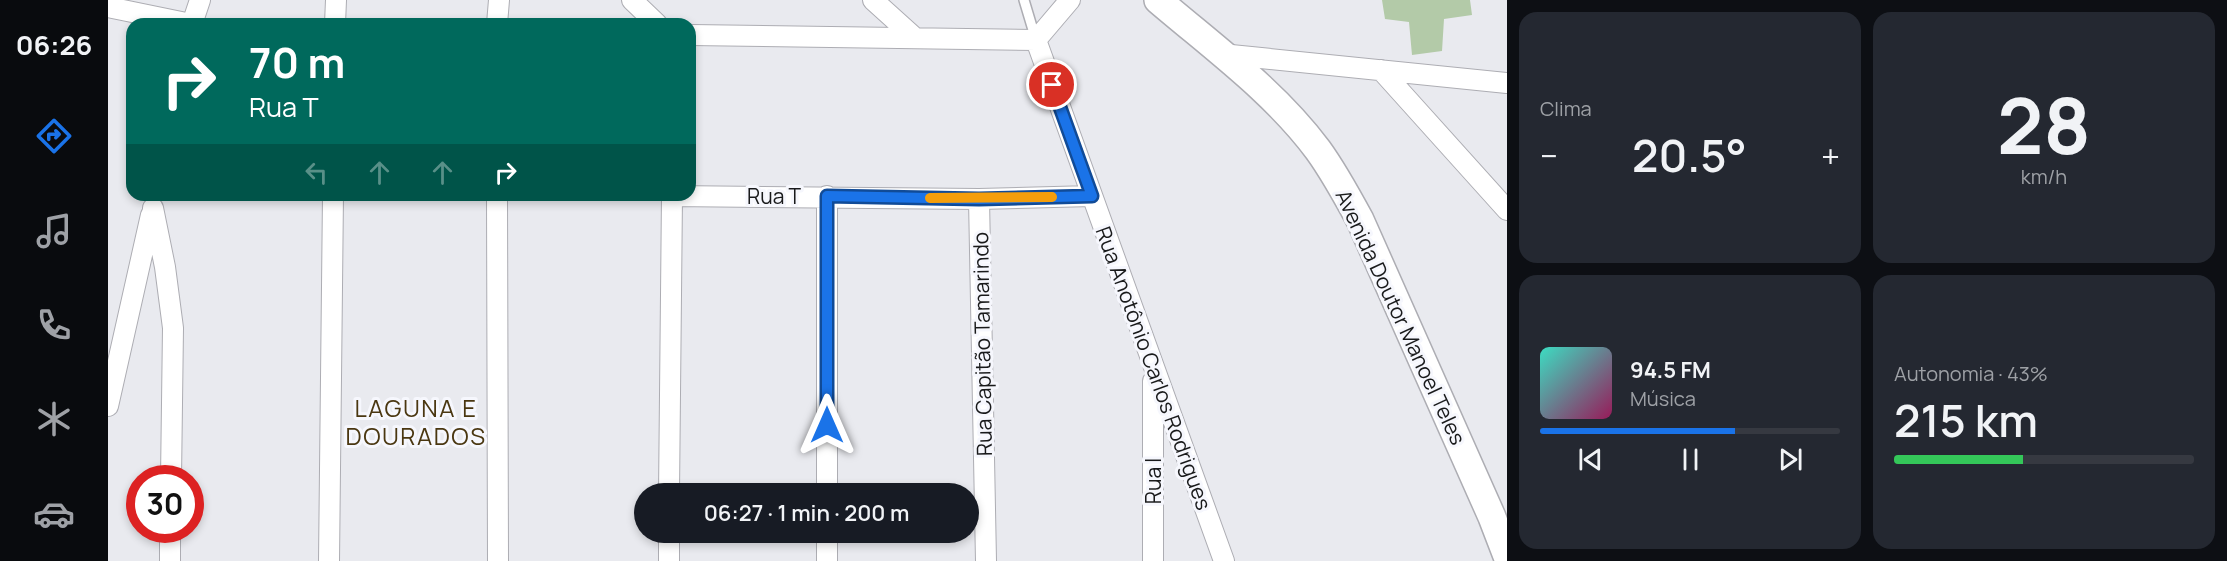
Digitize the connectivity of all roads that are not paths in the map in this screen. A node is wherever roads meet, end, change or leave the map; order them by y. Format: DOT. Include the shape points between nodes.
graph roads {
  1 [pos="200,0"];
  2 [pos="336,0"];
  3 [pos="499,0"];
  4 [pos="632,0"];
  5 [pos="873,0"];
  6 [pos="1024,0"];
  7 [pos="1070,0"];
  8 [pos="1158,0"];
  9 [pos="108,7"];
  10 [pos="162,18"];
  11 [pos="194,18"];
  12 [pos="335,18"];
  13 [pos="498,18"];
  14 [pos="651,18"];
  15 [pos="696,35"];
  16 [pos="915,38"];
  17 [pos="1036,40"];
  18 [pos="1221,54"];
  19 [pos="1381,70"];
  20 [pos="1507,83"];
  21 [pos="696,195"];
  22 [pos="827,196"];
  23 [pos="1092,196"];
  24 [pos="979,199"];
  25 [pos="333,201"];
  26 [pos="497,201"];
  27 [pos="672,201"];
  28 [pos="154,202"];
  29 [pos="1507,210"];
  30 [pos="1153,365"];
  31 [pos="108,406"];
  32 [pos="171,465"];
  33 [pos="669,483"];
  34 [pos="827,483"];
  35 [pos="1499,518"];
  36 [pos="170,543"];
  37 [pos="669,543"];
  38 [pos="827,543"];
  39 [pos="1507,556"];
  40 [pos="170,561"];
  41 [pos="329,561"];
  42 [pos="498,561"];
  43 [pos="669,561"];
  44 [pos="827,561"];
  45 [pos="986,561"];
  46 [pos="1154,561"];
  47 [pos="1224,561"];
  1 -- 11 [label="street"];
  2 -- 12 [label="street"];
  3 -- 13 [label="street"];
  4 -- 14 [label="street"];
  5 -- 16 [label="street"];
  6 -- 17 [label="lane"];
  7 -- 17 [label="street"];
  8 -- 18 [label="main road, Avenida Doutor Manoel Teles"];
  9 -- 10 [label="street"];
  15 -- 16 [label="street"];
  16 -- 17 [label="street"];
  17 -- 23 [label="street, Rua Anotônio Carlos Rodrigues"];
  18 -- 19 [label="street"];
  18 -- 35 [label="main road, Avenida Doutor Manoel Teles" via="1291,118 1341,183"];
  19 -- 20 [label="street"];
  19 -- 29 [label="street"];
  21 -- 22 [label="street, Rua T"];
  22 -- 24 [label="street, Rua T"];
  22 -- 34 [label="street"];
  23 -- 24 [label="street, Rua T"];
  23 -- 30 [label="street, Rua Anotônio Carlos Rodrigues"];
  24 -- 45 [label="street, Rua Capitão Tamarindo"];
  25 -- 41 [label="street"];
  26 -- 42 [label="street"];
  27 -- 33 [label="street"];
  28 -- 31 [label="street"];
  28 -- 32 [label="street" via="172,328"];
  30 -- 46 [label="street, Rua I"];
  30 -- 47 [label="street, Rua Anotônio Carlos Rodrigues"];
  35 -- 39 [label="main road, Avenida Doutor Manoel Teles"];
  36 -- 40 [label="street"];
  37 -- 43 [label="street"];
  38 -- 44 [label="street"];
}
